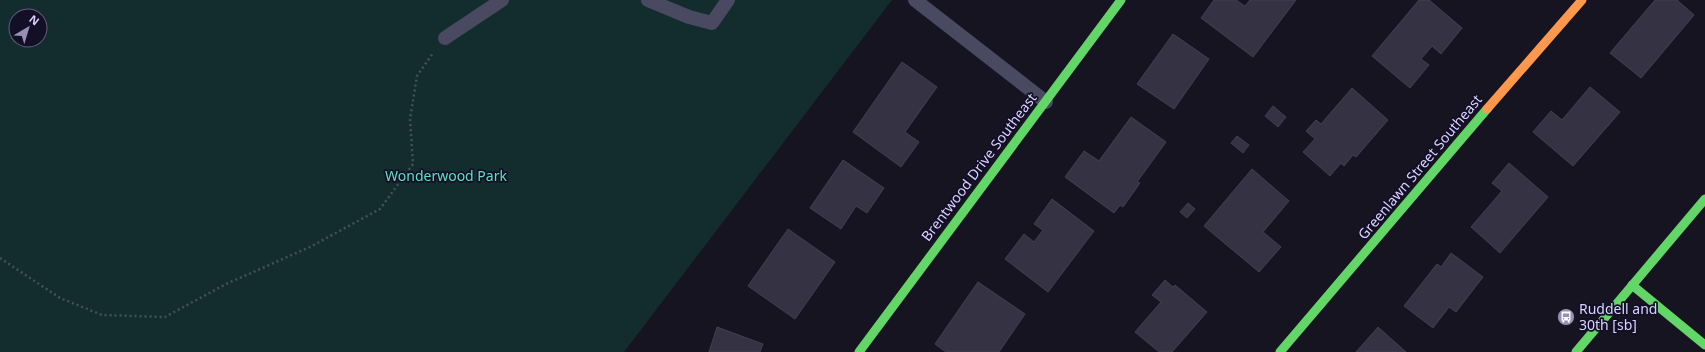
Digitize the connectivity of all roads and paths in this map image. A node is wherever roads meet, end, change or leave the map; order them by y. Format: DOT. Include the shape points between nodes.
graph roads {
  1 [pos="502,0"];
  2 [pos="648,0"];
  3 [pos="728,0"];
  4 [pos="915,0"];
  5 [pos="1121,0"];
  6 [pos="1582,0"];
  7 [pos="444,38"];
  8 [pos="1046,102"];
  9 [pos="1705,200"];
  10 [pos="0,258"];
  11 [pos="1632,285"];
  12 [pos="1705,345"];
  13 [pos="859,352"];
  14 [pos="1280,352"];
  15 [pos="1576,352"];
  1 -- 7 [label="lane"];
  2 -- 3 [label="lane" via="689,18 712,23"];
  4 -- 8 [label="lane"];
  5 -- 8 [label="street, Brentwood Drive Southeast"];
  6 -- 14 [label="street, Greenlawn Street Southeast"];
  7 -- 10 [label="path" via="417,76 410,118 413,164 380,209 310,247 226,284 164,317 102,315 60,298"];
  8 -- 13 [label="street, Brentwood Drive Southeast"];
  9 -- 11 [label="street"];
  11 -- 12 [label="street"];
  11 -- 15 [label="street"];
}
